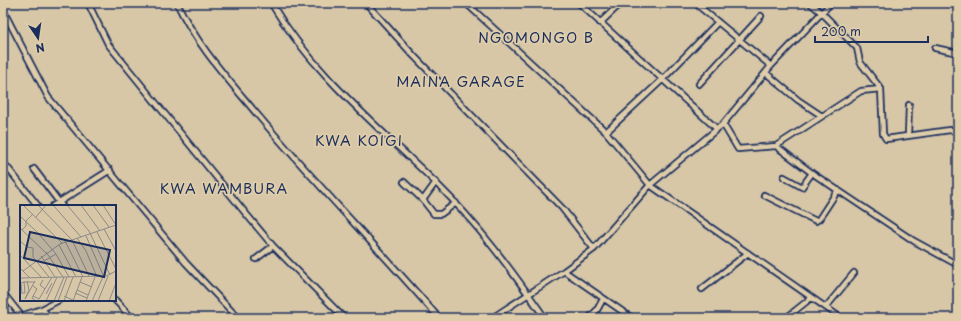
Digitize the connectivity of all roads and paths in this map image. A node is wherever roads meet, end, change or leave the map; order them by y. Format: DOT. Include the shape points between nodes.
graph roads {
  1 [pos="88,3"];
  2 [pos="177,3"];
  3 [pos="271,3"];
  4 [pos="366,3"];
  5 [pos="466,3"];
  6 [pos="579,3"];
  7 [pos="621,3"];
  8 [pos="695,3"];
  9 [pos="810,3"];
  10 [pos="831,3"];
  11 [pos="3,10"];
  12 [pos="822,13"];
  13 [pos="761,16"];
  14 [pos="718,22"];
  15 [pos="600,23"];
  16 [pos="738,39"];
  17 [pos="935,48"];
  18 [pos="958,53"];
  19 [pos="771,66"];
  20 [pos="766,73"];
  21 [pos="663,79"];
  22 [pos="699,84"];
  23 [pos="881,89"];
  24 [pos="909,105"];
  25 [pos="822,116"];
  26 [pos="723,124"];
  27 [pos="717,129"];
  28 [pos="606,132"];
  29 [pos="958,132"];
  30 [pos="908,136"];
  31 [pos="776,146"];
  32 [pos="3,162"];
  33 [pos="34,169"];
  34 [pos="110,170"];
  35 [pos="812,173"];
  36 [pos="784,177"];
  37 [pos="404,182"];
  38 [pos="436,182"];
  39 [pos="650,185"];
  40 [pos="838,190"];
  41 [pos="764,195"];
  42 [pos="423,200"];
  43 [pos="456,203"];
  44 [pos="61,204"];
  45 [pos="37,205"];
  46 [pos="273,246"];
  47 [pos="594,249"];
  48 [pos="748,253"];
  49 [pos="256,258"];
  50 [pos="958,265"];
  51 [pos="564,271"];
  52 [pos="854,273"];
  53 [pos="702,289"];
  54 [pos="3,293"];
  55 [pos="529,293"];
  56 [pos="811,298"];
  57 [pos="603,299"];
  58 [pos="57,301"];
  59 [pos="116,301"];
  60 [pos="826,307"];
  61 [pos="42,309"];
  62 [pos="22,317"];
  63 [pos="50,318"];
  64 [pos="132,318"];
  65 [pos="238,318"];
  66 [pos="344,318"];
  67 [pos="439,318"];
  68 [pos="492,318"];
  69 [pos="546,318"];
  70 [pos="589,318"];
  71 [pos="632,318"];
  72 [pos="786,318"];
  73 [pos="841,318"];
  1 -- 46 [label="street" via="113,50"];
  2 -- 67 [label="street" via="197,41 284,146"];
  3 -- 38 [label="street" via="310,59 357,109"];
  4 -- 47 [label="street" via="562,208"];
  5 -- 28 [label="street"];
  6 -- 15 [label="street"];
  7 -- 15 [label="street"];
  8 -- 14 [label="street"];
  9 -- 12 [label="street"];
  10 -- 12 [label="street"];
  11 -- 34 [label="street" via="48,96"];
  12 -- 19 [label="street"];
  12 -- 23 [label="street" via="857,48 860,62"];
  13 -- 16 [label="street"];
  14 -- 16 [label="street"];
  14 -- 21 [label="street"];
  15 -- 21 [label="street"];
  16 -- 19 [label="street"];
  16 -- 22 [label="street"];
  17 -- 18 [label="street"];
  19 -- 20 [label="street"];
  20 -- 25 [label="street"];
  20 -- 26 [label="street"];
  21 -- 27 [label="street"];
  21 -- 28 [label="street"];
  23 -- 25 [label="street" via="861,91"];
  23 -- 30 [label="street" via="884,137 889,139"];
  24 -- 30 [label="street"];
  25 -- 31 [label="street"];
  26 -- 27 [label="street"];
  26 -- 31 [label="street" via="738,150"];
  27 -- 39 [label="street"];
  28 -- 39 [label="street"];
  29 -- 30 [label="street" via="950,130"];
  31 -- 35 [label="street"];
  32 -- 45 [label="street"];
  33 -- 44 [label="street"];
  34 -- 44 [label="street"];
  34 -- 65 [label="street" via="186,263"];
  35 -- 36 [label="street" via="802,187"];
  35 -- 40 [label="street"];
  37 -- 42 [label="street"];
  38 -- 42 [label="street"];
  38 -- 43 [label="street"];
  39 -- 47 [label="street"];
  39 -- 48 [label="street"];
  40 -- 41 [label="street" via="816,221"];
  40 -- 50 [label="street" via="914,241"];
  42 -- 43 [label="street" via="430,211 438,214"];
  43 -- 55 [label="street"];
  46 -- 49 [label="street"];
  46 -- 66 [label="street"];
  47 -- 51 [label="street"];
  48 -- 53 [label="street"];
  48 -- 56 [label="street"];
  51 -- 55 [label="street"];
  51 -- 57 [label="street"];
  52 -- 60 [label="street"];
  54 -- 62 [label="street"];
  55 -- 68 [label="street"];
  55 -- 69 [label="street"];
  56 -- 60 [label="street"];
  56 -- 72 [label="street"];
  57 -- 70 [label="street"];
  57 -- 71 [label="street"];
  58 -- 61 [label="street"];
  59 -- 64 [label="street"];
  60 -- 73 [label="street"];
  61 -- 62 [label="street"];
  61 -- 63 [label="street"];
}
